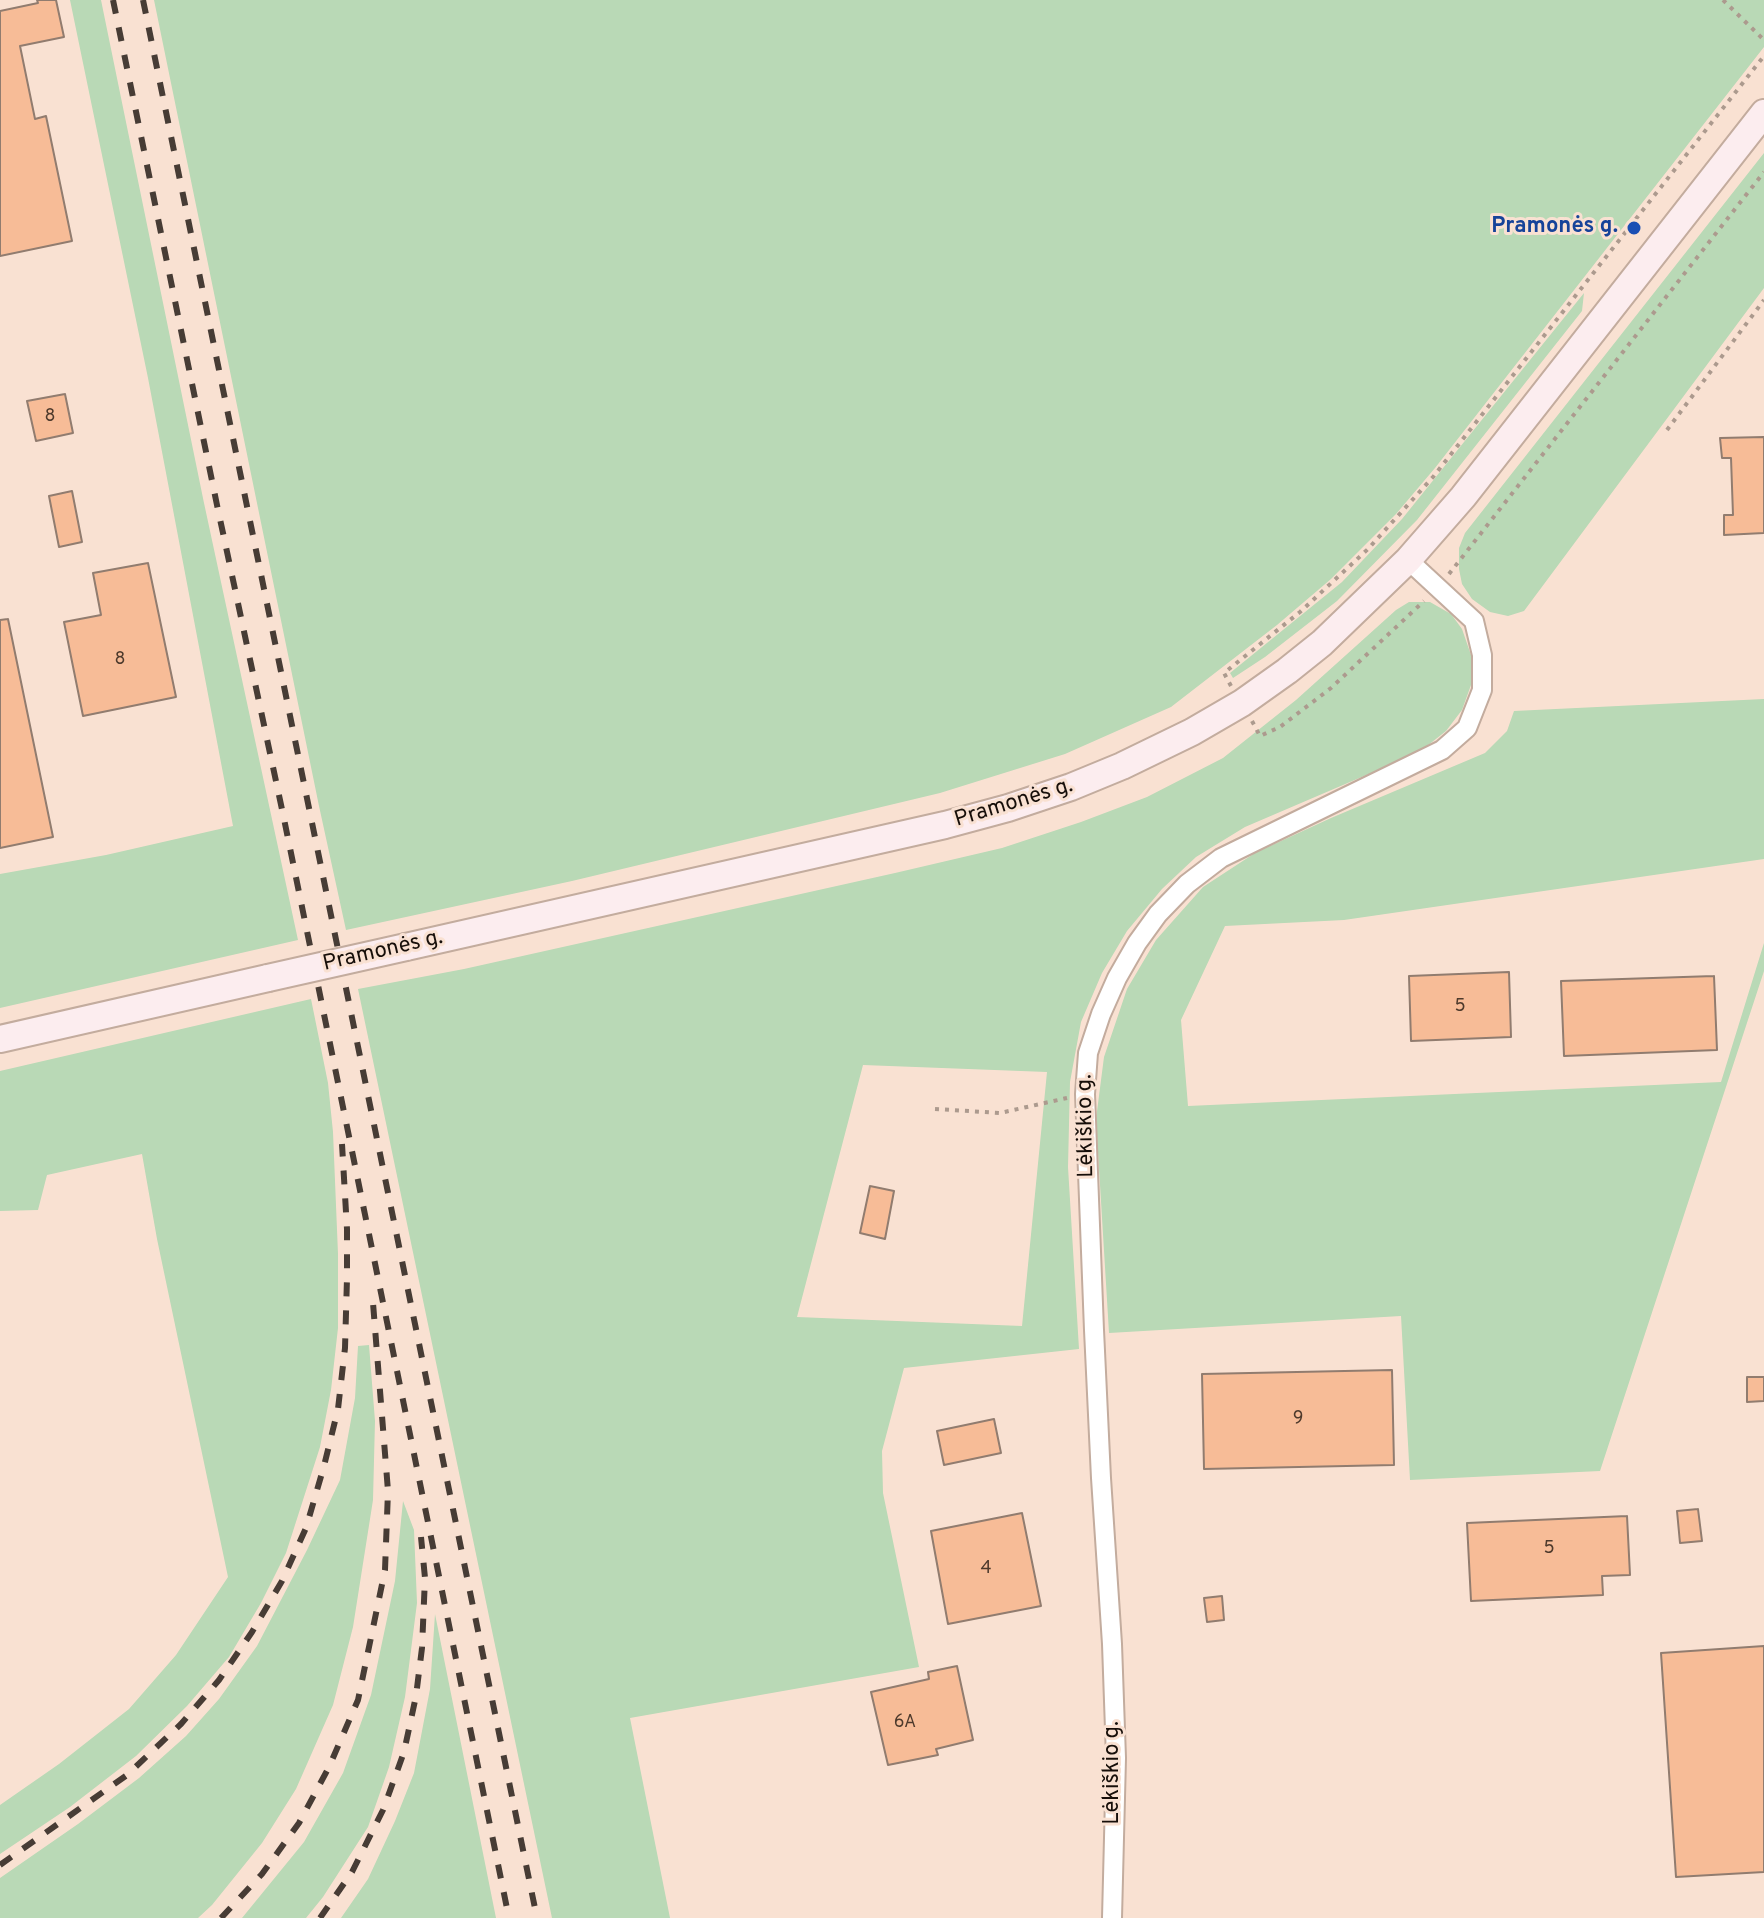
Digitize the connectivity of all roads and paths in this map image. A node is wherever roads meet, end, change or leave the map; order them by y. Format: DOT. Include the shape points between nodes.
graph roads {
  1 [pos="1723,0"];
  2 [pos="1764,40"];
  3 [pos="1764,56"];
  4 [pos="1764,113"];
  5 [pos="1764,172"];
  6 [pos="1764,300"];
  7 [pos="1667,430"];
  8 [pos="1408,560"];
  9 [pos="1439,587"];
  10 [pos="1242,703"];
  11 [pos="0,1039"];
  12 [pos="1085,1094"];
  13 [pos="935,1109"];
  14 [pos="1112,1918"];
  1 -- 2 [label="path"];
  3 -- 10 [label="path" via="1404,511 1300,612 1224,673"];
  4 -- 8 [label="main road, Pramonės g." via="1473,485"];
  5 -- 9 [label="path"];
  6 -- 7 [label="path"];
  8 -- 9 [label="street, Lėkiškio g."];
  8 -- 10 [label="main road, Pramonės g." via="1322,643"];
  9 -- 10 [label="path" via="1331,688 1280,727 1260,736"];
  9 -- 12 [label="street, Lėkiškio g." via="1474,621 1482,655 1482,690 1467,728 1442,750 1221,858 1187,884 1158,914 1117,978 1088,1053"];
  10 -- 11 [label="main road, Pramonės g., bridge" via="1133,761 1008,808"];
  12 -- 13 [label="path" via="1000,1113"];
  12 -- 14 [label="street, Lėkiškio g." via="1116,1758"];
}
